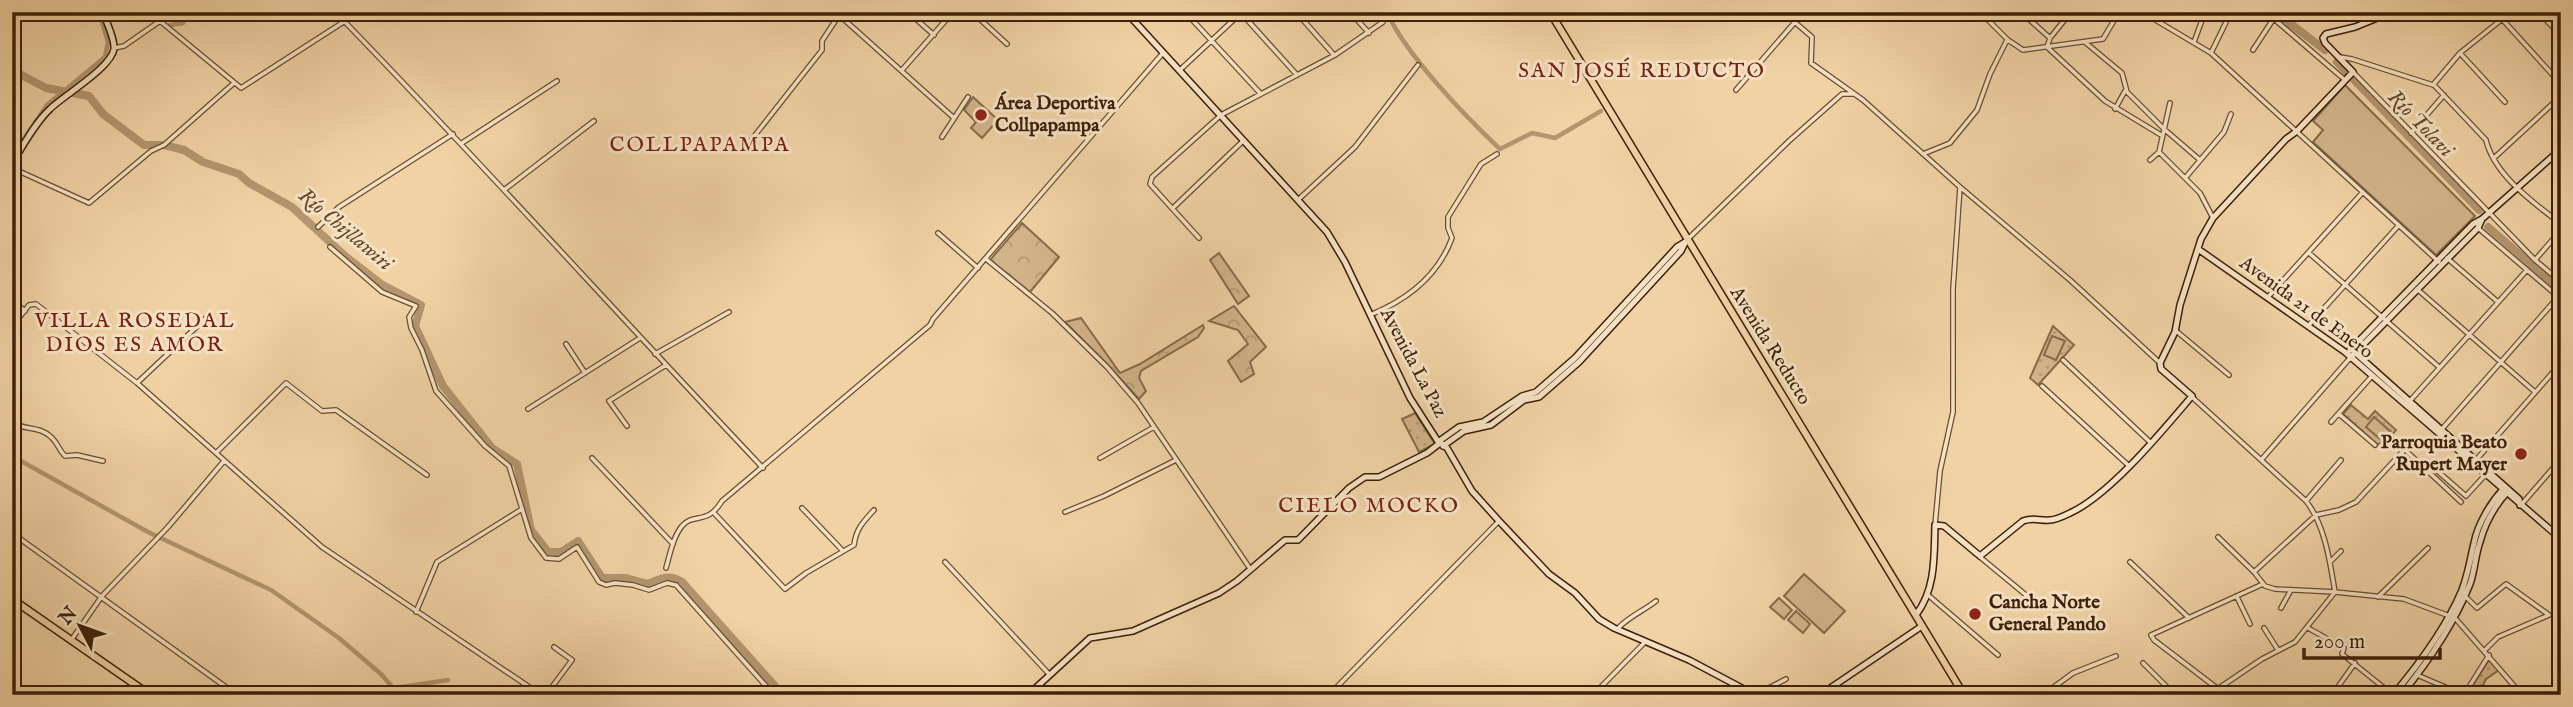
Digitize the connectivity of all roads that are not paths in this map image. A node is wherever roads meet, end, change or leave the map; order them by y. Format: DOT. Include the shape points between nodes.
graph roads {
  1 [pos="74,12"];
  2 [pos="85,12"];
  3 [pos="103,12"];
  4 [pos="359,12"];
  5 [pos="908,12"];
  6 [pos="953,12"];
  7 [pos="972,12"];
  8 [pos="1126,12"];
  9 [pos="1185,12"];
  10 [pos="1350,12"];
  11 [pos="1383,12"];
  12 [pos="1550,12"];
  13 [pos="1735,12"];
  14 [pos="1747,12"];
  15 [pos="1783,12"];
  16 [pos="1980,12"];
  17 [pos="2021,12"];
  18 [pos="2071,12"];
  19 [pos="2119,12"];
  20 [pos="2142,12"];
  21 [pos="2205,12"];
  22 [pos="2231,12"];
  23 [pos="2266,12"];
  24 [pos="2392,12"];
  25 [pos="2511,12"];
  26 [pos="2538,12"];
  27 [pos="1241,13"];
  28 [pos="1299,13"];
  29 [pos="840,14"];
  30 [pos="2274,18"];
  31 [pos="2501,19"];
  32 [pos="345,22"];
  33 [pos="1795,22"];
  34 [pos="1369,33"];
  35 [pos="934,35"];
  36 [pos="2561,35"];
  37 [pos="2050,38"];
  38 [pos="2008,40"];
  39 [pos="1211,41"];
  40 [pos="2194,42"];
  41 [pos="2085,43"];
  42 [pos="1007,44"];
  43 [pos="2047,47"];
  44 [pos="114,48"];
  45 [pos="2253,50"];
  46 [pos="1164,53"];
  47 [pos="2211,53"];
  48 [pos="2460,53"];
  49 [pos="1335,55"];
  50 [pos="2336,55"];
  51 [pos="2327,63"];
  52 [pos="1418,65"];
  53 [pos="902,70"];
  54 [pos="1180,70"];
  55 [pos="2353,72"];
  56 [pos="1297,75"];
  57 [pos="2344,80"];
  58 [pos="557,81"];
  59 [pos="234,83"];
  60 [pos="2561,84"];
  61 [pos="2433,85"];
  62 [pos="2126,89"];
  63 [pos="1736,90"];
  64 [pos="1260,93"];
  65 [pos="1855,94"];
  66 [pos="2445,96"];
  67 [pos="2561,96"];
  68 [pos="968,97"];
  69 [pos="2505,102"];
  70 [pos="2170,103"];
  71 [pos="2115,109"];
  72 [pos="2231,114"];
  73 [pos="1221,115"];
  74 [pos="954,118"];
  75 [pos="594,121"];
  76 [pos="2164,129"];
  77 [pos="2297,131"];
  78 [pos="2412,132"];
  79 [pos="453,134"];
  80 [pos="2161,135"];
  81 [pos="942,137"];
  82 [pos="752,139"];
  83 [pos="1244,141"];
  84 [pos="462,143"];
  85 [pos="2561,149"];
  86 [pos="2159,152"];
  87 [pos="1497,154"];
  88 [pos="1923,154"];
  89 [pos="2494,158"];
  90 [pos="2150,160"];
  91 [pos="2200,160"];
  92 [pos="12,166"];
  93 [pos="2186,177"];
  94 [pos="1960,187"];
  95 [pos="12,188"];
  96 [pos="2516,188"];
  97 [pos="505,190"];
  98 [pos="2363,192"];
  99 [pos="1299,199"];
  100 [pos="1173,208"];
  101 [pos="12,209"];
  102 [pos="2489,212"];
  103 [pos="2213,218"];
  104 [pos="2482,219"];
  105 [pos="2561,224"];
  106 [pos="2399,225"];
  107 [pos="318,227"];
  108 [pos="2478,228"];
  109 [pos="2561,230"];
  110 [pos="937,233"];
  111 [pos="1199,238"];
  112 [pos="1687,241"];
  113 [pos="330,247"];
  114 [pos="2198,249"];
  115 [pos="2309,253"];
  116 [pos="2447,258"];
  117 [pos="986,259"];
  118 [pos="2535,260"];
  119 [pos="2439,262"];
  120 [pos="978,268"];
  121 [pos="2526,270"];
  122 [pos="2561,282"];
  123 [pos="2345,285"];
  124 [pos="2417,289"];
  125 [pos="2560,298"];
  126 [pos="2267,299"];
  127 [pos="12,300"];
  128 [pos="2498,302"];
  129 [pos="25,310"];
  130 [pos="729,312"];
  131 [pos="1370,315"];
  132 [pos="206,318"];
  133 [pos="2384,318"];
  134 [pos="2308,326"];
  135 [pos="12,327"];
  136 [pos="2175,330"];
  137 [pos="2469,335"];
  138 [pos="640,338"];
  139 [pos="566,344"];
  140 [pos="655,354"];
  141 [pos="2351,354"];
  142 [pos="2063,360"];
  143 [pos="2160,363"];
  144 [pos="2501,363"];
  145 [pos="2561,363"];
  146 [pos="666,365"];
  147 [pos="2440,367"];
  148 [pos="585,373"];
  149 [pos="2229,375"];
  150 [pos="2372,376"];
  151 [pos="137,383"];
  152 [pos="2042,386"];
  153 [pos="2535,392"];
  154 [pos="2192,396"];
  155 [pos="2407,404"];
  156 [pos="528,409"];
  157 [pos="2339,414"];
  158 [pos="2332,422"];
  159 [pos="12,423"];
  160 [pos="627,426"];
  161 [pos="1154,427"];
  162 [pos="2440,432"];
  163 [pos="2390,436"];
  164 [pos="2151,443"];
  165 [pos="1441,444"];
  166 [pos="2375,445"];
  167 [pos="2405,449"];
  168 [pos="216,453"];
  169 [pos="592,458"];
  170 [pos="1100,458"];
  171 [pos="2561,459"];
  172 [pos="1177,460"];
  173 [pos="2262,460"];
  174 [pos="2341,460"];
  175 [pos="103,461"];
  176 [pos="224,461"];
  177 [pos="2474,462"];
  178 [pos="2420,463"];
  179 [pos="2128,465"];
  180 [pos="2555,465"];
  181 [pos="763,468"];
  182 [pos="2561,470"];
  183 [pos="2486,473"];
  184 [pos="427,475"];
  185 [pos="2506,490"];
  186 [pos="2466,496"];
  187 [pos="2306,501"];
  188 [pos="2461,502"];
  189 [pos="2520,505"];
  190 [pos="802,508"];
  191 [pos="2455,508"];
  192 [pos="522,509"];
  193 [pos="874,510"];
  194 [pos="1065,512"];
  195 [pos="715,514"];
  196 [pos="2316,515"];
  197 [pos="1499,521"];
  198 [pos="1935,524"];
  199 [pos="12,533"];
  200 [pos="2218,537"];
  201 [pos="2561,539"];
  202 [pos="673,544"];
  203 [pos="2428,548"];
  204 [pos="842,550"];
  205 [pos="2341,551"];
  206 [pos="1980,556"];
  207 [pos="945,562"];
  208 [pos="2130,562"];
  209 [pos="2330,562"];
  210 [pos="666,568"];
  211 [pos="1251,570"];
  212 [pos="2254,572"];
  213 [pos="2263,584"];
  214 [pos="2291,590"];
  215 [pos="2335,592"];
  216 [pos="1928,595"];
  217 [pos="2463,595"];
  218 [pos="102,596"];
  219 [pos="2237,597"];
  220 [pos="2378,597"];
  221 [pos="12,598"];
  222 [pos="2032,600"];
  223 [pos="1656,601"];
  224 [pos="2281,608"];
  225 [pos="416,612"];
  226 [pos="1916,615"];
  227 [pos="2452,617"];
  228 [pos="2189,618"];
  229 [pos="2250,624"];
  230 [pos="1923,626"];
  231 [pos="2264,628"];
  232 [pos="2307,628"];
  233 [pos="1617,630"];
  234 [pos="72,639"];
  235 [pos="1645,642"];
  236 [pos="554,647"];
  237 [pos="2277,650"];
  238 [pos="2487,652"];
  239 [pos="1998,655"];
  240 [pos="2116,656"];
  241 [pos="2143,663"];
  242 [pos="2355,663"];
  243 [pos="2415,673"];
  244 [pos="1049,674"];
  245 [pos="1786,679"];
  246 [pos="2219,688"];
  247 [pos="2561,688"];
  248 [pos="2224,694"];
  249 [pos="150,695"];
  250 [pos="237,695"];
  251 [pos="541,695"];
  252 [pos="547,695"];
  253 [pos="774,695"];
  254 [pos="1028,695"];
  255 [pos="1329,695"];
  256 [pos="1593,695"];
  257 [pos="1755,695"];
  258 [pos="1762,695"];
  259 [pos="1820,695"];
  260 [pos="1964,695"];
  261 [pos="2043,695"];
  262 [pos="2175,695"];
  263 [pos="2332,695"];
  264 [pos="2393,695"];
  265 [pos="2401,695"];
  266 [pos="2464,695"];
  267 [pos="2522,695"];
  268 [pos="2552,695"];
  1 -- 2 [label="street" via="79,16"];
  3 -- 44 [label="main road"];
  4 -- 32 [label="street"];
  5 -- 35 [label="street"];
  6 -- 35 [label="street"];
  7 -- 42 [label="street"];
  8 -- 46 [label="main road, Avenida La Paz"];
  9 -- 39 [label="street"];
  10 -- 34 [label="street"];
  11 -- 34 [label="street" via="1385,19"];
  12 -- 112 [label="main road, Avenida Reducto"];
  13 -- 14 [label="street" via="1740,18"];
  15 -- 33 [label="street"];
  16 -- 38 [label="street"];
  17 -- 37 [label="street"];
  18 -- 37 [label="street"];
  19 -- 41 [label="street" via="2103,39"];
  20 -- 40 [label="street"];
  21 -- 40 [label="street"];
  22 -- 47 [label="street"];
  23 -- 30 [label="street"];
  24 -- 50 [label="main road" via="2326,34 2325,43"];
  25 -- 31 [label="street"];
  26 -- 36 [label="street"];
  27 -- 39 [label="street"];
  27 -- 56 [label="street"];
  28 -- 49 [label="street"];
  29 -- 53 [label="street"];
  29 -- 82 [label="street" via="822,41 822,50"];
  30 -- 45 [label="street"];
  30 -- 51 [label="street"];
  31 -- 48 [label="street"];
  31 -- 60 [label="street"];
  32 -- 59 [label="street" via="241,88"];
  32 -- 79 [label="street"];
  33 -- 63 [label="street"];
  33 -- 65 [label="street" via="1812,37 1811,63"];
  34 -- 49 [label="street"];
  35 -- 53 [label="street"];
  37 -- 43 [label="street"];
  38 -- 43 [label="street" via="2023,50"];
  38 -- 88 [label="street" via="1977,110 1950,143"];
  39 -- 54 [label="street"];
  39 -- 64 [label="street"];
  40 -- 47 [label="street"];
  41 -- 43 [label="street"];
  41 -- 62 [label="street" via="2122,73"];
  43 -- 71 [label="street"];
  44 -- 59 [label="street" via="160,21"];
  44 -- 92 [label="main road" via="104,64 40,119"];
  46 -- 54 [label="main road, Avenida La Paz"];
  46 -- 117 [label="street"];
  47 -- 77 [label="street"];
  48 -- 61 [label="street"];
  48 -- 69 [label="street"];
  49 -- 56 [label="street"];
  50 -- 51 [label="street"];
  50 -- 55 [label="main road"];
  50 -- 61 [label="street"];
  51 -- 57 [label="street"];
  52 -- 99 [label="street" via="1355,147"];
  53 -- 74 [label="street"];
  54 -- 73 [label="main road, Avenida La Paz"];
  55 -- 57 [label="main road"];
  55 -- 78 [label="street"];
  56 -- 64 [label="street"];
  57 -- 77 [label="main road"];
  58 -- 84 [label="street"];
  59 -- 92 [label="street" via="89,203"];
  61 -- 66 [label="street"];
  62 -- 71 [label="street"];
  62 -- 76 [label="street"];
  64 -- 73 [label="street"];
  65 -- 88 [label="street"];
  65 -- 112 [label="street" via="1842,94"];
  66 -- 78 [label="street"];
  66 -- 89 [label="street" via="2486,140"];
  67 -- 89 [label="street"];
  68 -- 74 [label="street"];
  70 -- 76 [label="street"];
  71 -- 80 [label="street"];
  72 -- 91 [label="street" via="2224,132"];
  73 -- 83 [label="main road, Avenida La Paz"];
  73 -- 100 [label="street" via="1152,177 1150,184"];
  74 -- 81 [label="street"];
  75 -- 97 [label="street"];
  76 -- 80 [label="street"];
  76 -- 91 [label="street"];
  77 -- 98 [label="street"];
  77 -- 103 [label="main road"];
  78 -- 102 [label="street"];
  79 -- 84 [label="street"];
  79 -- 107 [label="street" via="339,207"];
  80 -- 86 [label="street"];
  83 -- 99 [label="main road, Avenida La Paz"];
  83 -- 100 [label="street"];
  84 -- 97 [label="street"];
  85 -- 96 [label="main road"];
  86 -- 90 [label="street"];
  86 -- 93 [label="street"];
  87 -- 131 [label="street" via="1481,164 1448,217 1452,238 1441,263 1410,294"];
  88 -- 94 [label="street"];
  89 -- 96 [label="street"];
  91 -- 93 [label="street"];
  93 -- 103 [label="street"];
  94 -- 143 [label="street"];
  94 -- 198 [label="street" via="1952,412"];
  95 -- 101 [label="main road"];
  96 -- 102 [label="main road"];
  96 -- 105 [label="street"];
  97 -- 138 [label="street"];
  98 -- 106 [label="street"];
  98 -- 115 [label="street"];
  99 -- 131 [label="main road, Avenida La Paz" via="1327,232"];
  100 -- 111 [label="street"];
  102 -- 104 [label="main road"];
  102 -- 118 [label="street"];
  103 -- 114 [label="main road"];
  104 -- 108 [label="main road"];
  104 -- 119 [label="main road"];
  106 -- 119 [label="street"];
  106 -- 123 [label="street"];
  108 -- 116 [label="main road"];
  108 -- 121 [label="street"];
  109 -- 118 [label="street"];
  110 -- 120 [label="street"];
  112 -- 165 [label="main road" via="1539,397 1513,405 1490,425 1464,431"];
  112 -- 226 [label="main road, Avenida Reducto"];
  113 -- 192 [label="street" via="382,292 416,306 409,317 411,328 436,391 509,466"];
  114 -- 126 [label="main road, Avenida 21 de Enero"];
  114 -- 136 [label="main road"];
  115 -- 123 [label="street"];
  115 -- 126 [label="street"];
  116 -- 119 [label="main road"];
  116 -- 128 [label="street"];
  117 -- 120 [label="street"];
  117 -- 161 [label="street" via="1102,362"];
  118 -- 122 [label="street"];
  119 -- 124 [label="main road"];
  119 -- 133 [label="main road"];
  120 -- 181 [label="street" via="930,325"];
  121 -- 125 [label="street"];
  121 -- 128 [label="street"];
  123 -- 133 [label="street"];
  123 -- 134 [label="street"];
  124 -- 133 [label="main road"];
  124 -- 137 [label="street"];
  125 -- 144 [label="street"];
  126 -- 134 [label="main road, Avenida 21 de Enero"];
  127 -- 129 [label="street"];
  128 -- 137 [label="street"];
  129 -- 135 [label="street"];
  129 -- 151 [label="street" via="36,304"];
  130 -- 140 [label="street"];
  131 -- 165 [label="main road, Avenida La Paz" via="1410,398"];
  132 -- 151 [label="street"];
  133 -- 141 [label="main road"];
  133 -- 147 [label="street"];
  134 -- 141 [label="main road, Avenida 21 de Enero"];
  136 -- 143 [label="main road"];
  136 -- 149 [label="street"];
  137 -- 144 [label="street"];
  137 -- 147 [label="street"];
  138 -- 140 [label="street"];
  138 -- 148 [label="street"];
  139 -- 148 [label="street"];
  140 -- 146 [label="street"];
  141 -- 150 [label="main road, Avenida 21 de Enero"];
  141 -- 155 [label="main road, Avenida 21 de Enero"];
  141 -- 173 [label="street"];
  142 -- 164 [label="street"];
  143 -- 154 [label="main road"];
  144 -- 153 [label="street"];
  144 -- 162 [label="street"];
  145 -- 153 [label="street"];
  146 -- 160 [label="street" via="609,401"];
  146 -- 181 [label="street"];
  147 -- 155 [label="street"];
  148 -- 156 [label="street"];
  150 -- 155 [label="main road, Avenida 21 de Enero"];
  150 -- 157 [label="street"];
  151 -- 168 [label="street"];
  152 -- 179 [label="street"];
  153 -- 177 [label="street"];
  154 -- 164 [label="main road"];
  154 -- 173 [label="street"];
  155 -- 162 [label="main road, Avenida 21 de Enero"];
  157 -- 158 [label="street"];
  157 -- 166 [label="street"];
  159 -- 175 [label="street" via="51,437 65,456"];
  161 -- 170 [label="street"];
  161 -- 172 [label="street"];
  162 -- 177 [label="main road, Avenida 21 de Enero"];
  163 -- 167 [label="street"];
  164 -- 179 [label="main road"];
  165 -- 197 [label="main road, Avenida La Paz" via="1472,491"];
  165 -- 211 [label="main road" via="1379,477 1365,477 1298,540 1285,540"];
  167 -- 178 [label="street"];
  167 -- 196 [label="street" via="2356,502"];
  168 -- 176 [label="street"];
  168 -- 184 [label="street" via="286,383 322,411 336,410"];
  169 -- 202 [label="street"];
  171 -- 180 [label="street"];
  172 -- 194 [label="street"];
  172 -- 211 [label="street"];
  173 -- 187 [label="street"];
  174 -- 187 [label="street"];
  176 -- 218 [label="street"];
  176 -- 225 [label="street" via="323,547"];
  177 -- 183 [label="main road, Avenida 21 de Enero"];
  178 -- 186 [label="street" via="2434,468"];
  178 -- 188 [label="street"];
  179 -- 206 [label="main road" via="2080,508 2049,520 2023,521"];
  180 -- 182 [label="street"];
  180 -- 189 [label="street"];
  181 -- 195 [label="street" via="722,501"];
  183 -- 185 [label="main road, Avenida 21 de Enero"];
  183 -- 186 [label="street"];
  185 -- 189 [label="main road, Avenida 21 de Enero"];
  185 -- 217 [label="main road" via="2487,510 2474,541"];
  186 -- 188 [label="street"];
  187 -- 196 [label="street"];
  188 -- 191 [label="street"];
  189 -- 201 [label="main road, Avenida 21 de Enero"];
  190 -- 204 [label="street"];
  192 -- 225 [label="street" via="437,562"];
  192 -- 253 [label="street" via="531,538 546,558 559,559 577,547 599,582 606,585 649,590 676,584"];
  193 -- 204 [label="street" via="860,524 853,545"];
  195 -- 202 [label="street" via="682,526"];
  195 -- 204 [label="street" via="785,589"];
  196 -- 209 [label="street"];
  196 -- 212 [label="street"];
  197 -- 233 [label="main road, Avenida La Paz" via="1549,573"];
  197 -- 255 [label="street"];
  198 -- 206 [label="main road" via="1944,526"];
  198 -- 216 [label="main road"];
  199 -- 218 [label="street"];
  200 -- 212 [label="street"];
  202 -- 210 [label="street"];
  203 -- 220 [label="street"];
  205 -- 209 [label="street"];
  206 -- 222 [label="street"];
  207 -- 244 [label="street"];
  208 -- 228 [label="street"];
  209 -- 215 [label="street"];
  211 -- 244 [label="main road" via="1219,593 1133,631 1090,638"];
  212 -- 213 [label="street"];
  213 -- 214 [label="street"];
  213 -- 219 [label="street"];
  214 -- 215 [label="street"];
  214 -- 224 [label="street"];
  215 -- 220 [label="street"];
  215 -- 232 [label="street"];
  216 -- 226 [label="main road"];
  216 -- 239 [label="street"];
  217 -- 227 [label="main road"];
  217 -- 238 [label="street" via="2477,608 2506,584 2549,615 2498,637"];
  218 -- 234 [label="street"];
  218 -- 250 [label="street"];
  219 -- 228 [label="street"];
  219 -- 229 [label="street"];
  220 -- 227 [label="street" via="2404,600"];
  221 -- 234 [label="main road"];
  223 -- 233 [label="street"];
  225 -- 251 [label="street"];
  226 -- 230 [label="main road, Avenida Reducto"];
  227 -- 238 [label="street"];
  227 -- 243 [label="main road"];
  228 -- 246 [label="street" via="2151,635"];
  230 -- 259 [label="main road"];
  230 -- 260 [label="main road, Avenida Reducto"];
  231 -- 237 [label="street"];
  232 -- 237 [label="street" via="2295,642"];
  232 -- 242 [label="street" via="2344,648 2342,654"];
  233 -- 235 [label="main road, Avenida La Paz"];
  234 -- 249 [label="main road"];
  235 -- 256 [label="street"];
  235 -- 257 [label="main road, Avenida La Paz"];
  236 -- 252 [label="street" via="572,660"];
  237 -- 246 [label="street"];
  238 -- 266 [label="street"];
  238 -- 267 [label="street"];
  240 -- 261 [label="street" via="2073,673"];
  241 -- 262 [label="street"];
  242 -- 263 [label="street"];
  242 -- 264 [label="street"];
  243 -- 264 [label="main road"];
  243 -- 265 [label="main road"];
  243 -- 266 [label="street"];
  244 -- 254 [label="main road"];
  245 -- 258 [label="street"];
  246 -- 248 [label="street"];
  247 -- 268 [label="street"];
}
